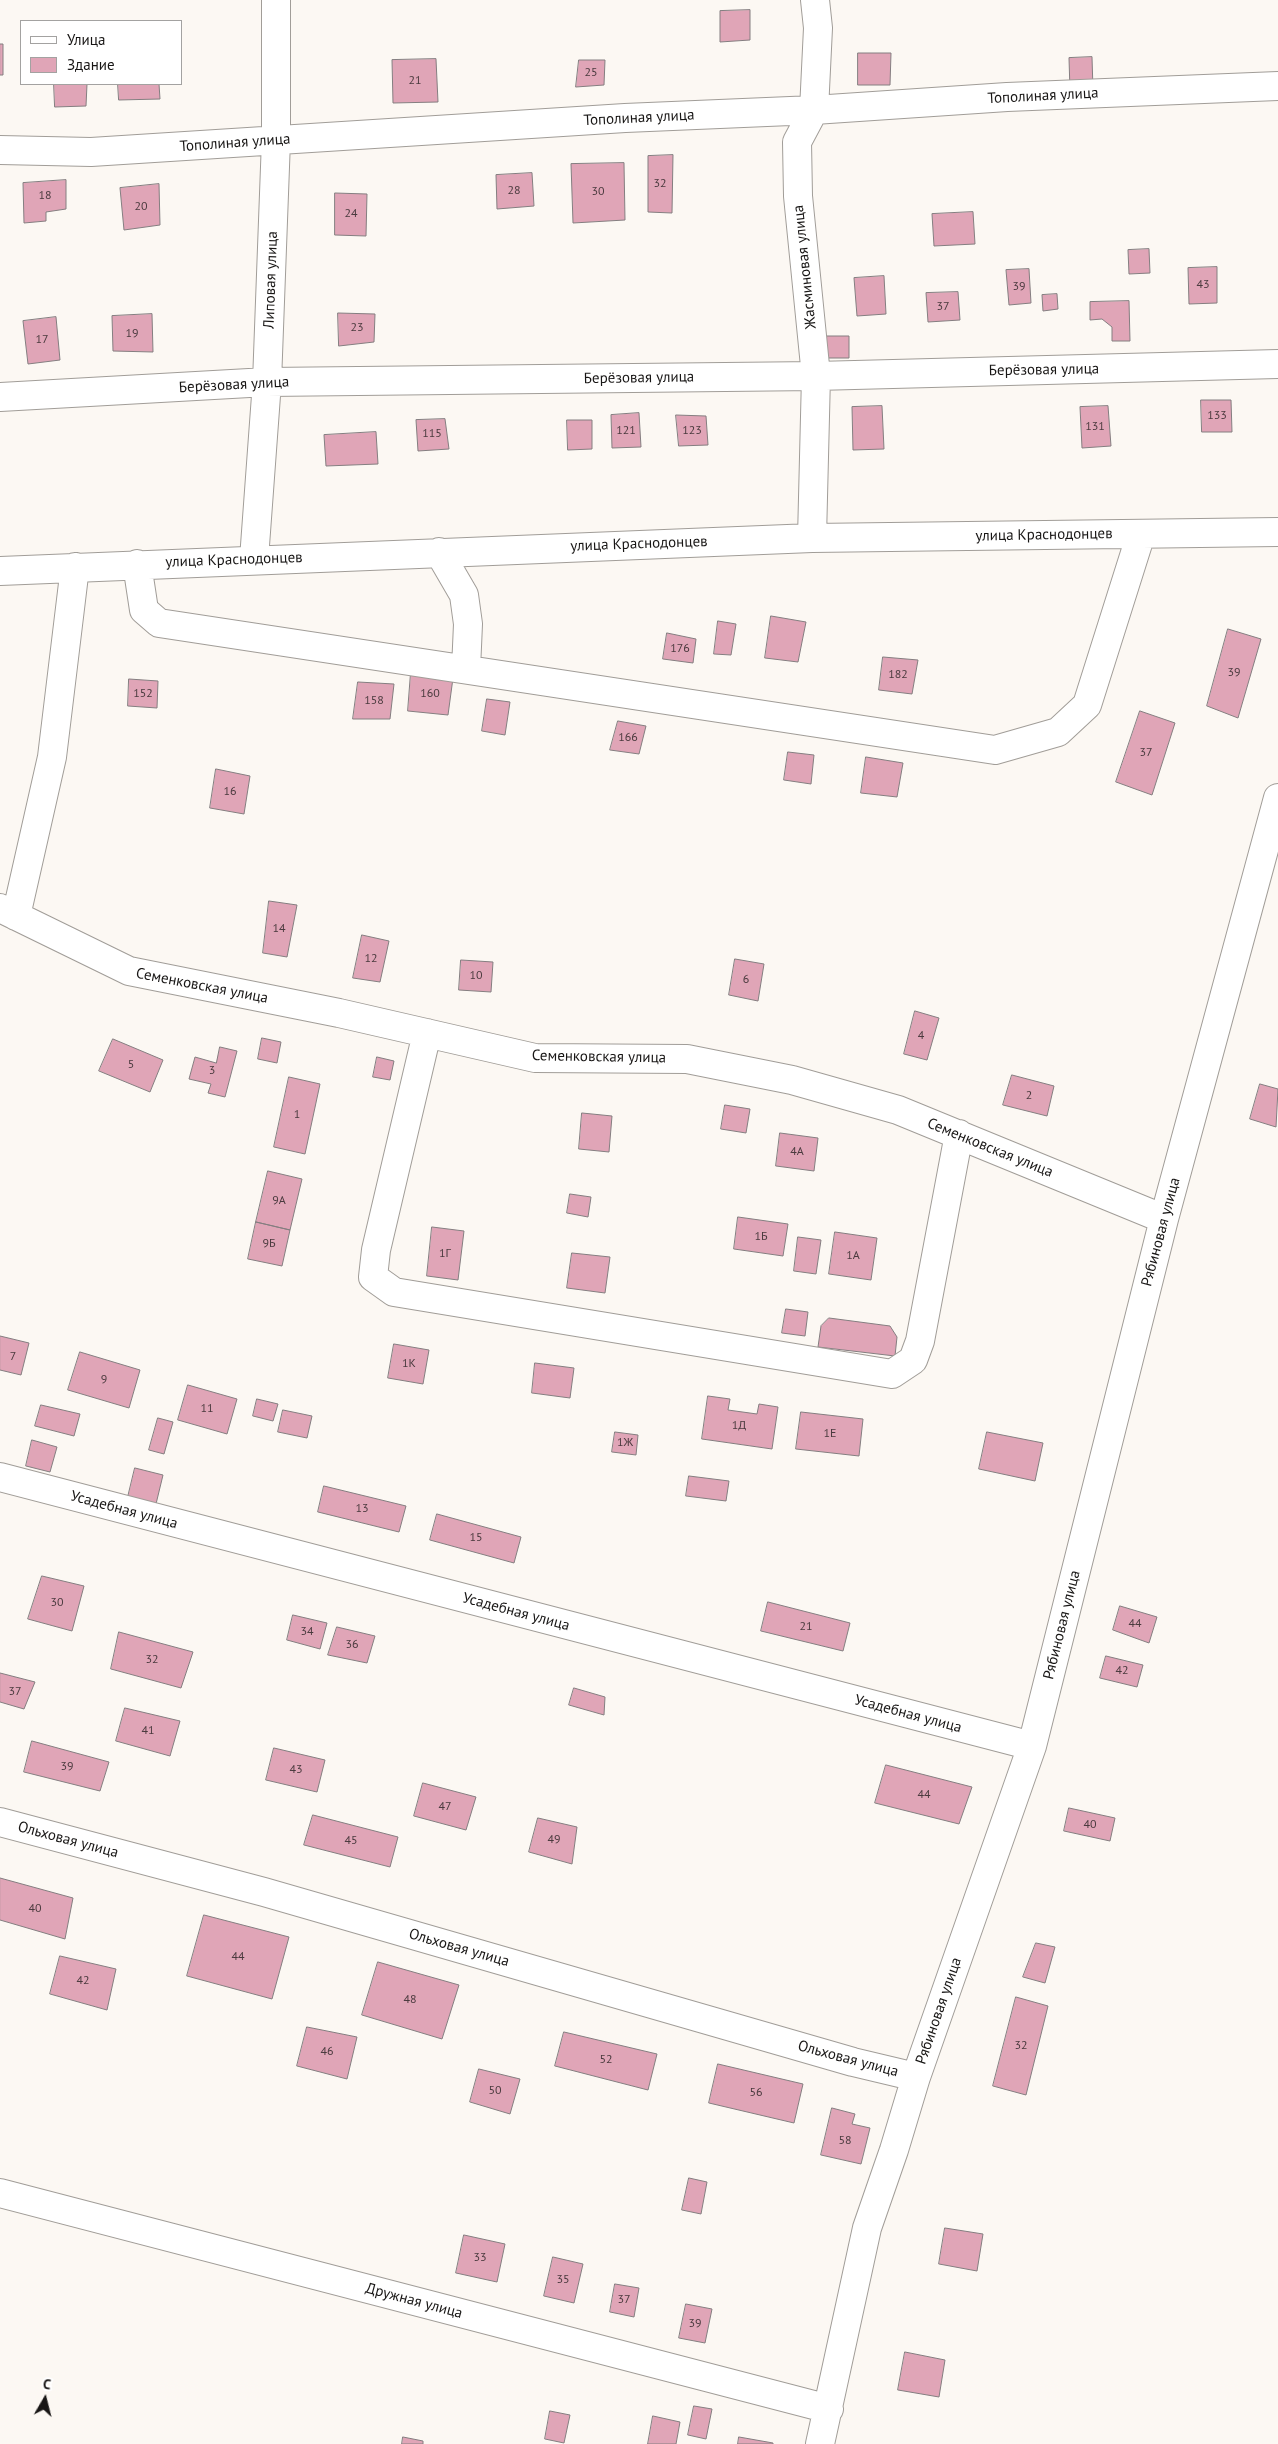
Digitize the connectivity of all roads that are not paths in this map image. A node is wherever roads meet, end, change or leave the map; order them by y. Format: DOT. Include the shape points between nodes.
graph roads {
  1 [pos="276,0"];
  2 [pos="815,0"];
  3 [pos="1278,86"];
  4 [pos="814,110"];
  5 [pos="276,140"];
  6 [pos="0,150"];
  7 [pos="1278,364"];
  8 [pos="816,376"];
  9 [pos="268,382"];
  10 [pos="0,397"];
  11 [pos="1278,532"];
  12 [pos="1141,534"];
  13 [pos="812,538"];
  14 [pos="439,552"];
  15 [pos="254,559"];
  16 [pos="137,564"];
  17 [pos="75,567"];
  18 [pos="0,571"];
  19 [pos="466,669"];
  20 [pos="1278,798"];
  21 [pos="8,912"];
  22 [pos="427,1033"];
  23 [pos="959,1134"];
  24 [pos="1164,1219"];
  25 [pos="0,1478"];
  26 [pos="1032,1746"];
  27 [pos="0,1822"];
  28 [pos="916,2077"];
  29 [pos="0,2193"];
  30 [pos="829,2409"];
  31 [pos="820,2444"];
  1 -- 5 [label="street, Липовая улица"];
  2 -- 4 [label="street, Жасминовая улица" via="818,28"];
  3 -- 4 [label="street, Тополиная улица" via="1007,96"];
  4 -- 5 [label="street, Тополиная улица" via="625,118"];
  4 -- 8 [label="street, Жасминовая улица" via="797,142 798,196"];
  5 -- 6 [label="street, Тополиная улица" via="92,152"];
  5 -- 9 [label="street, Липовая улица"];
  7 -- 8 [label="street, Берёзовая улица"];
  8 -- 9 [label="street, Берёзовая улица"];
  8 -- 13 [label="street, Жасминовая улица"];
  9 -- 10 [label="street, Берёзовая улица"];
  9 -- 15 [label="street, Липовая улица"];
  11 -- 12 [label="street, улица Краснодонцев"];
  12 -- 13 [label="street, улица Краснодонцев"];
  12 -- 19 [label="street" via="1087,705 1058,732 995,750"];
  13 -- 14 [label="street, улица Краснодонцев"];
  14 -- 15 [label="street, улица Краснодонцев"];
  14 -- 19 [label="street" via="464,595 468,624"];
  15 -- 16 [label="street, улица Краснодонцев"];
  16 -- 17 [label="street, улица Краснодонцев"];
  16 -- 19 [label="street" via="144,610 159,623"];
  17 -- 18 [label="street, улица Краснодонцев"];
  17 -- 21 [label="street" via="52,757"];
  20 -- 24 [label="street, Рябиновая улица"];
  21 -- 22 [label="street, Семенковская улица" via="129,971"];
  22 -- 23 [label="street, Семенковская улица" via="535,1058 687,1059 792,1080 889,1107"];
  22 -- 23 [label="street" via="376,1250 373,1277 394,1292 892,1374 912,1360 920,1341"];
  23 -- 24 [label="street, Семенковская улица"];
  24 -- 26 [label="street, Рябиновая улица"];
  25 -- 26 [label="street, Усадебная улица"];
  26 -- 28 [label="street, Рябиновая улица"];
  27 -- 28 [label="street, Ольховая улица" via="264,1892 853,2062"];
  28 -- 30 [label="street, Рябиновая улица" via="867,2228"];
  29 -- 30 [label="street, Дружная улица"];
  30 -- 31 [label="street, Рябиновая улица"];
}
